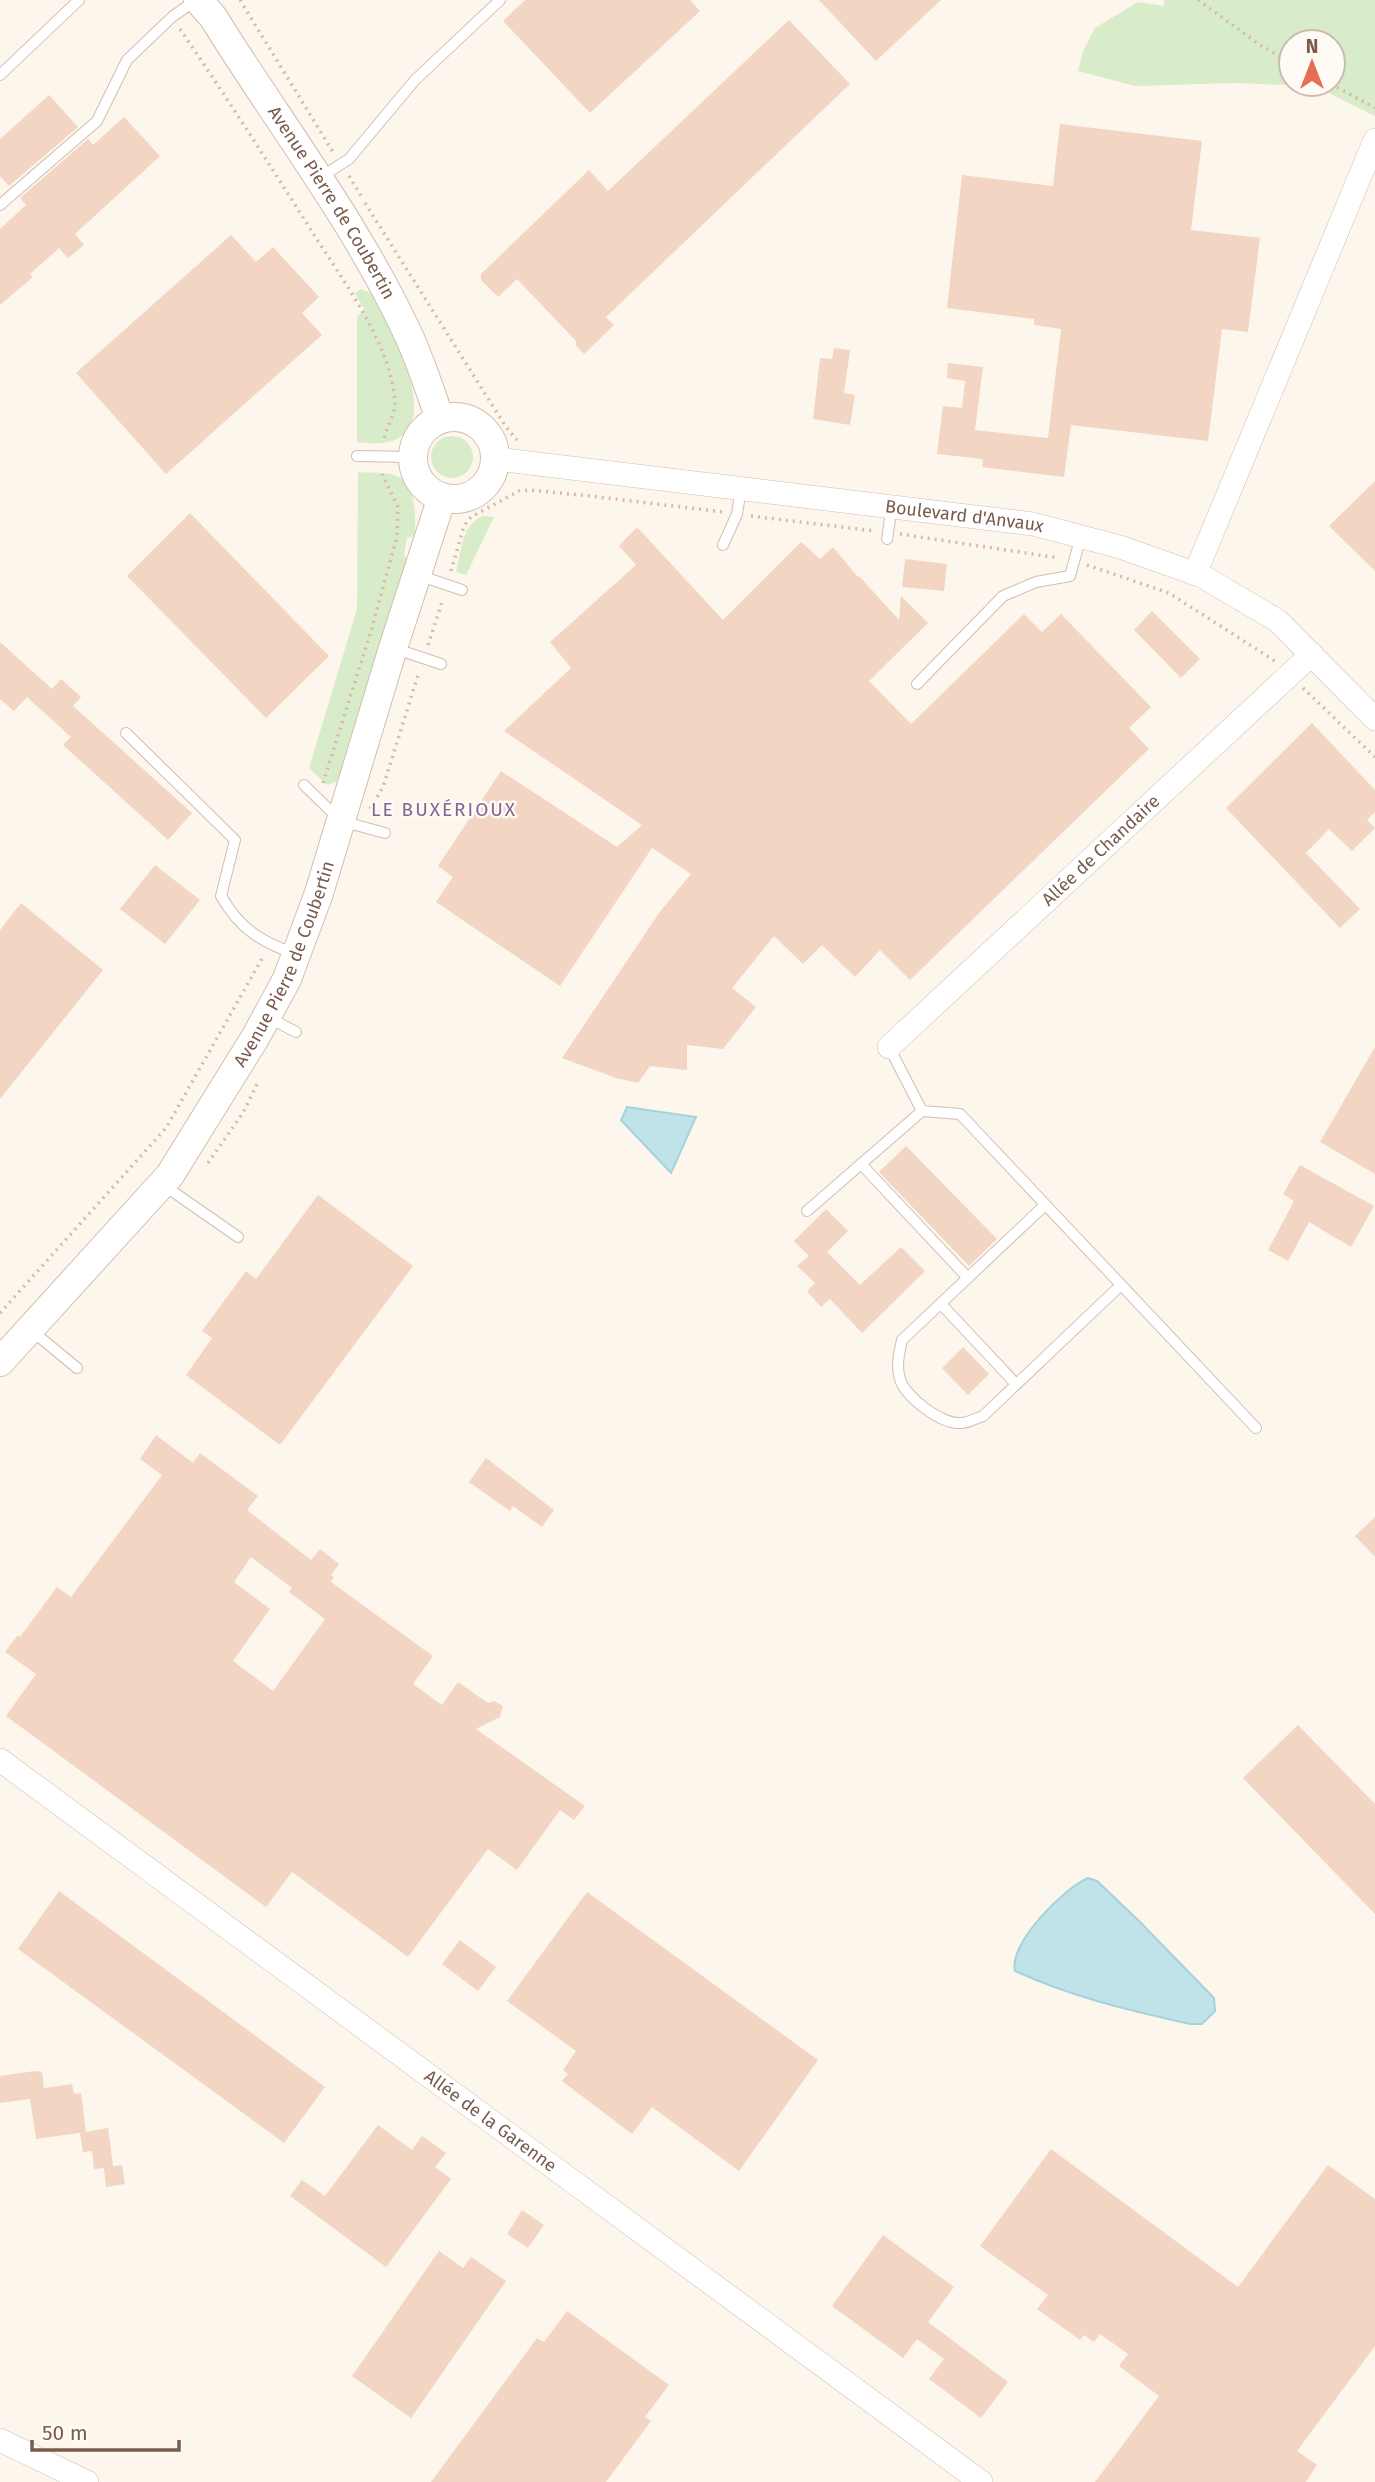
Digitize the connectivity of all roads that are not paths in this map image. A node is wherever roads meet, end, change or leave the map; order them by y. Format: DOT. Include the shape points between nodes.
graph roads {
  1 [pos="79,0"];
  2 [pos="197,0"];
  3 [pos="500,0"];
  4 [pos="0,75"];
  5 [pos="1375,140"];
  6 [pos="330,171"];
  7 [pos="0,205"];
  8 [pos="440,419"];
  9 [pos="357,456"];
  10 [pos="413,457"];
  11 [pos="496,459"];
  12 [pos="741,488"];
  13 [pos="442,497"];
  14 [pos="892,506"];
  15 [pos="888,536"];
  16 [pos="1081,536"];
  17 [pos="723,545"];
  18 [pos="1195,574"];
  19 [pos="417,575"];
  20 [pos="462,590"];
  21 [pos="393,648"];
  22 [pos="1312,654"];
  23 [pos="441,664"];
  24 [pos="917,684"];
  25 [pos="1375,719"];
  26 [pos="127,733"];
  27 [pos="304,785"];
  28 [pos="341,821"];
  29 [pos="385,833"];
  30 [pos="298,955"];
  31 [pos="267,1017"];
  32 [pos="296,1032"];
  33 [pos="889,1047"];
  34 [pos="922,1111"];
  35 [pos="861,1164"];
  36 [pos="162,1184"];
  37 [pos="1045,1205"];
  38 [pos="807,1210"];
  39 [pos="238,1237"];
  40 [pos="968,1278"];
  41 [pos="1121,1285"];
  42 [pos="941,1304"];
  43 [pos="31,1330"];
  44 [pos="0,1362"];
  45 [pos="77,1368"];
  46 [pos="1016,1384"];
  47 [pos="1256,1428"];
  48 [pos="0,1760"];
  49 [pos="0,2440"];
  50 [pos="87,2482"];
  51 [pos="981,2482"];
  1 -- 4 [label="lane"];
  2 -- 6 [label="street, Avenue Pierre de Coubertin"];
  2 -- 7 [label="lane" via="127,60 97,121"];
  3 -- 6 [label="lane" via="415,80 349,159"];
  5 -- 18 [label="street"];
  6 -- 8 [label="street, Avenue Pierre de Coubertin" via="408,335"];
  8 -- 10 [label="street" via="420,434"];
  8 -- 11 [label="street" via="453,416 479,424 494,446"];
  9 -- 10 [label="lane"];
  10 -- 13 [label="street" via="420,482"];
  11 -- 12 [label="street, Boulevard d'Anvaux"];
  11 -- 13 [label="street" via="488,483 478,492 454,499"];
  12 -- 14 [label="street, Boulevard d'Anvaux"];
  12 -- 17 [label="lane" via="737,514"];
  13 -- 19 [label="street, Avenue Pierre de Coubertin"];
  14 -- 15 [label="lane"];
  14 -- 16 [label="street, Boulevard d'Anvaux" via="1033,524"];
  16 -- 18 [label="street, Boulevard d'Anvaux"];
  16 -- 24 [label="lane" via="1070,576 1036,582 1003,597"];
  18 -- 22 [label="street, Boulevard d'Anvaux" via="1278,621"];
  19 -- 20 [label="lane"];
  19 -- 21 [label="street, Avenue Pierre de Coubertin"];
  21 -- 23 [label="lane"];
  21 -- 28 [label="street, Avenue Pierre de Coubertin"];
  22 -- 25 [label="street, Boulevard d'Anvaux"];
  22 -- 33 [label="street, Allée de Chandaire"];
  26 -- 30 [label="lane" via="235,840 221,896 234,918 269,945"];
  27 -- 28 [label="lane"];
  28 -- 29 [label="lane"];
  28 -- 30 [label="street, Avenue Pierre de Coubertin"];
  30 -- 31 [label="street, Avenue Pierre de Coubertin"];
  31 -- 32 [label="lane"];
  31 -- 36 [label="street, Avenue Pierre de Coubertin"];
  33 -- 34 [label="lane"];
  34 -- 35 [label="lane"];
  34 -- 37 [label="lane" via="960,1114"];
  35 -- 38 [label="lane"];
  35 -- 40 [label="lane"];
  36 -- 39 [label="lane"];
  36 -- 43 [label="street, Avenue Pierre de Coubertin"];
  37 -- 40 [label="lane"];
  37 -- 41 [label="lane"];
  40 -- 42 [label="lane"];
  41 -- 46 [label="lane"];
  41 -- 47 [label="lane"];
  42 -- 46 [label="lane"];
  42 -- 46 [label="lane" via="902,1340 900,1381 918,1402 938,1419 961,1423 983,1416"];
  43 -- 44 [label="street, Avenue Pierre de Coubertin"];
  43 -- 45 [label="lane"];
  48 -- 51 [label="street, Allée de la Garenne"];
  49 -- 50 [label="street"];
}
